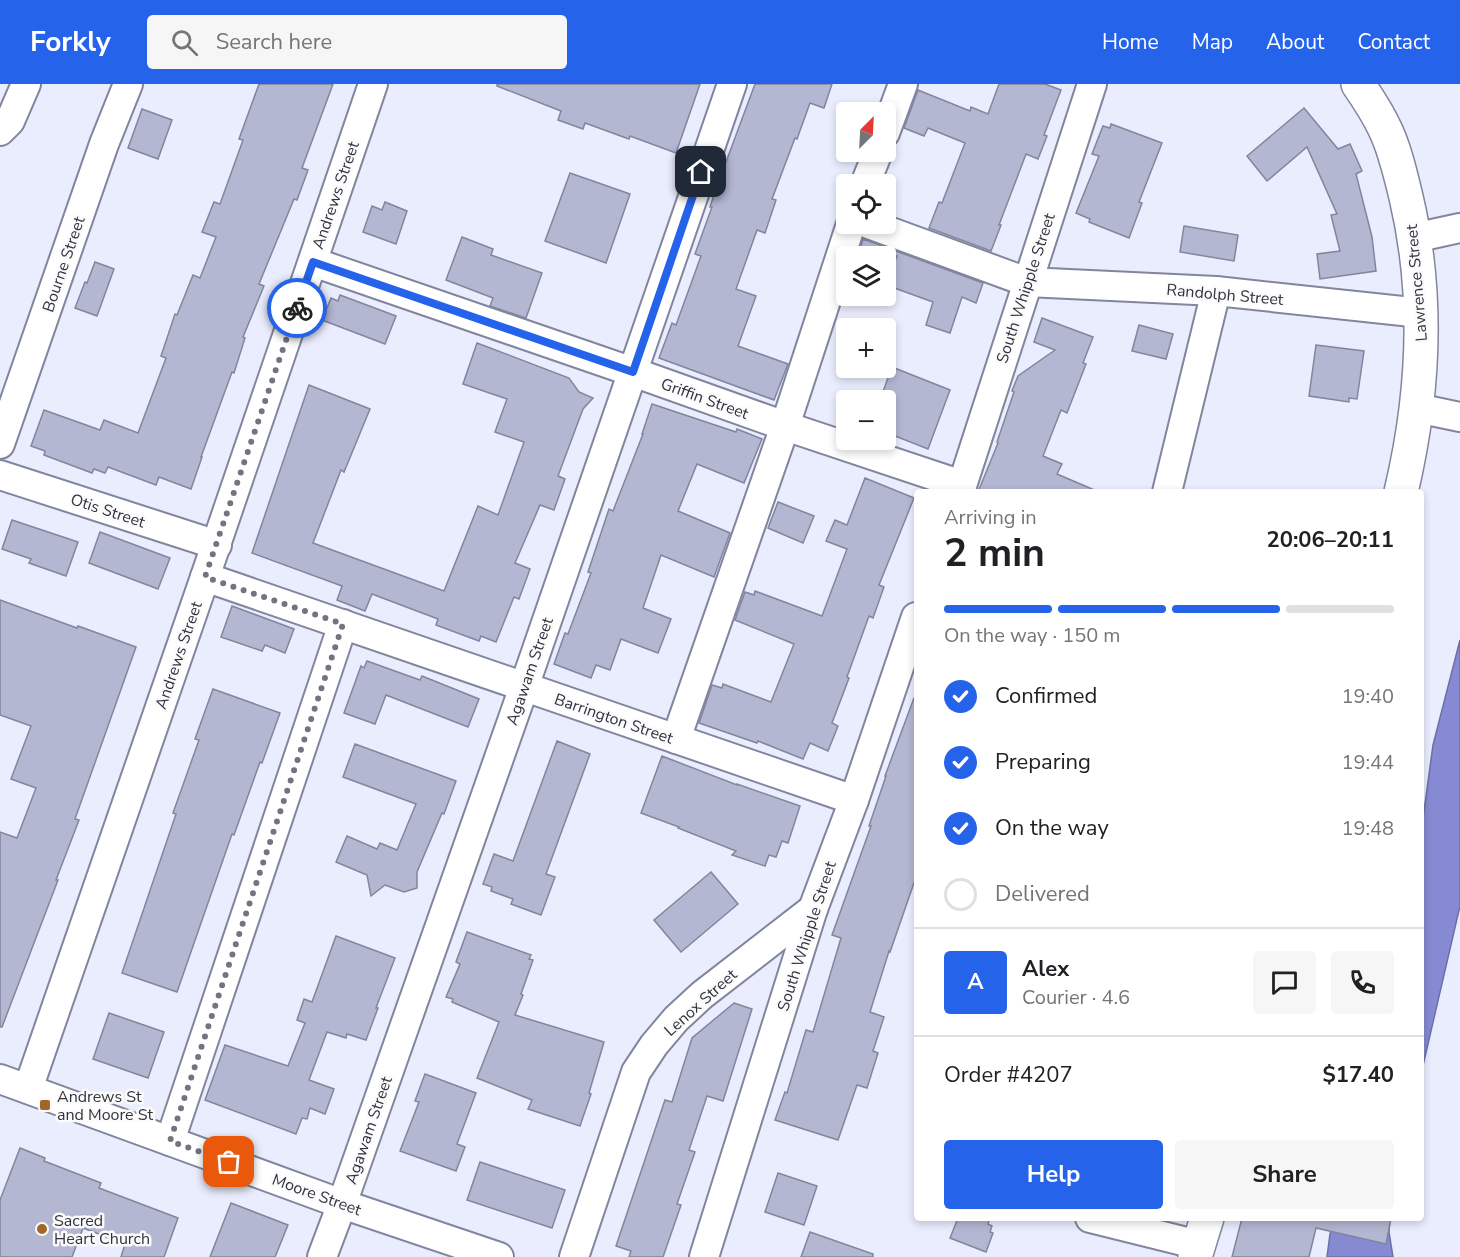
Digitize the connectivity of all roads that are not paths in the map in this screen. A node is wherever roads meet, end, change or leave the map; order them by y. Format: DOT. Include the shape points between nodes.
graph roads {
  1 [pos="26,84"];
  2 [pos="128,84"];
  3 [pos="373,84"];
  4 [pos="732,84"];
  5 [pos="903,84"];
  6 [pos="1092,84"];
  7 [pos="1358,84"];
  8 [pos="896,103"];
  9 [pos="0,131"];
  10 [pos="1460,228"];
  11 [pos="847,234"];
  12 [pos="896,234"];
  13 [pos="1414,238"];
  14 [pos="313,262"];
  15 [pos="1028,282"];
  16 [pos="1216,291"];
  17 [pos="1421,314"];
  18 [pos="633,372"];
  19 [pos="1417,408"];
  20 [pos="1460,417"];
  21 [pos="785,426"];
  22 [pos="0,444"];
  23 [pos="0,475"];
  24 [pos="961,488"];
  25 [pos="1168,489"];
  26 [pos="1402,489"];
  27 [pos="217,545"];
  28 [pos="205,577"];
  29 [pos="914,623"];
  30 [pos="343,624"];
  31 [pos="524,687"];
  32 [pos="676,739"];
  33 [pos="854,800"];
  34 [pos="813,909"];
  35 [pos="0,1079"];
  36 [pos="28,1089"];
  37 [pos="170,1141"];
  38 [pos="342,1204"];
  39 [pos="1105,1221"];
  40 [pos="1200,1240"];
  41 [pos="322,1257"];
  42 [pos="499,1257"];
  43 [pos="574,1257"];
  44 [pos="704,1257"];
  1 -- 9 [label="street" via="10,121"];
  2 -- 22 [label="street, Bourne Street"];
  3 -- 14 [label="street, Andrews Street"];
  4 -- 18 [label="street, Agawam Street"];
  5 -- 8 [label="street"];
  6 -- 15 [label="street, South Whipple Street"];
  7 -- 13 [label="main road, Lawrence Street" via="1385,128"];
  10 -- 13 [label="street"];
  11 -- 21 [label="street"];
  12 -- 15 [label="street, Randolph Street"];
  13 -- 17 [label="main road, Lawrence Street"];
  14 -- 18 [label="street, Griffin Street"];
  14 -- 27 [label="street, Andrews Street"];
  15 -- 16 [label="street, Randolph Street"];
  15 -- 24 [label="street, South Whipple Street"];
  16 -- 17 [label="street, Randolph Street"];
  16 -- 25 [label="street"];
  17 -- 19 [label="main road, Lawrence Street"];
  18 -- 21 [label="street, Griffin Street"];
  18 -- 31 [label="street, Agawam Street"];
  19 -- 20 [label="street"];
  19 -- 26 [label="main road, Lawrence Street"];
  21 -- 24 [label="street, Griffin Street"];
  21 -- 32 [label="street"];
  23 -- 27 [label="street, Otis Street"];
  27 -- 28 [label="street, Andrews Street"];
  28 -- 30 [label="street, Barrington Street"];
  28 -- 36 [label="street, Andrews Street"];
  29 -- 33 [label="street, South Whipple Street"];
  30 -- 31 [label="street, Barrington Street"];
  30 -- 37 [label="street"];
  31 -- 32 [label="street, Barrington Street"];
  31 -- 38 [label="street, Agawam Street"];
  32 -- 33 [label="street, Barrington Street"];
  33 -- 34 [label="street, South Whipple Street"];
  34 -- 43 [label="street, Lenox Street" via="702,995 676,1019 636,1072"];
  34 -- 44 [label="street, South Whipple Street"];
  35 -- 36 [label="street, Moore Street"];
  36 -- 37 [label="street, Moore Street"];
  37 -- 38 [label="street, Moore Street"];
  38 -- 41 [label="street, Agawam Street"];
  38 -- 42 [label="street, Moore Street"];
  39 -- 40 [label="street"];
}
